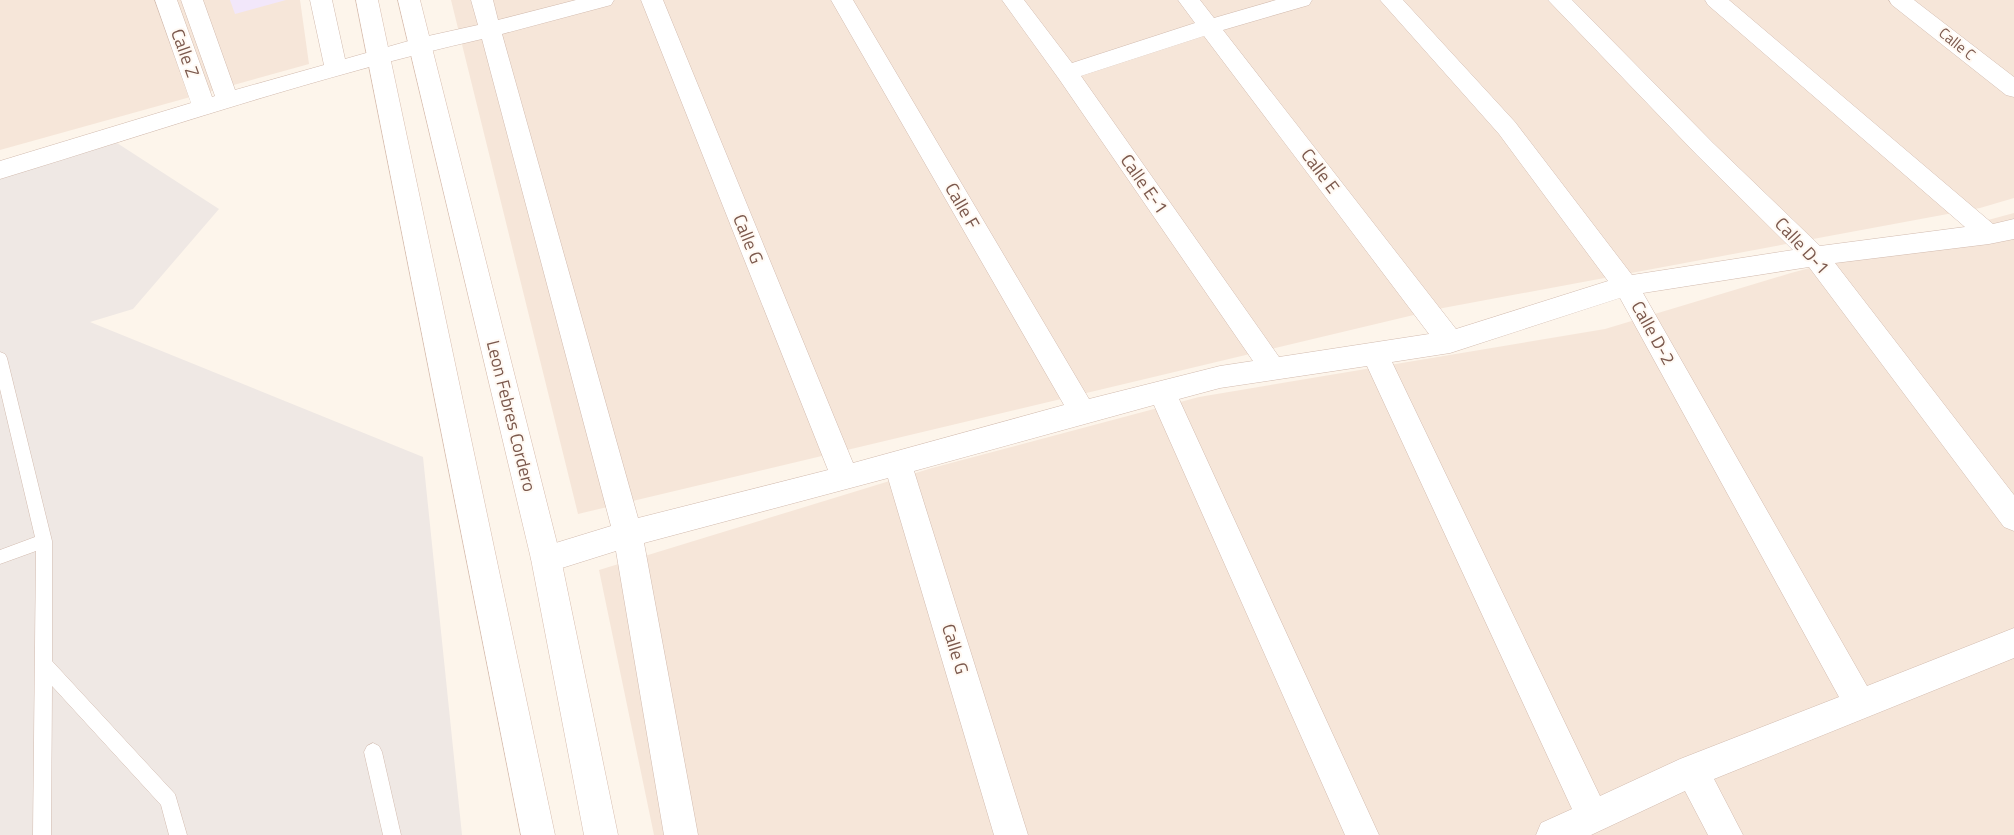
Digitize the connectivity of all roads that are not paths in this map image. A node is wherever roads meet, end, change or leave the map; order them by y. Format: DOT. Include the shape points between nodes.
graph roads {
  1 [pos="166,0"];
  2 [pos="192,0"];
  3 [pos="322,0"];
  4 [pos="366,0"];
  5 [pos="409,0"];
  6 [pos="482,0"];
  7 [pos="603,0"];
  8 [pos="652,0"];
  9 [pos="842,0"];
  10 [pos="1013,0"];
  11 [pos="1189,0"];
  12 [pos="1301,0"];
  13 [pos="1391,0"];
  14 [pos="1559,0"];
  15 [pos="1716,0"];
  16 [pos="1900,0"];
  17 [pos="1210,26"];
  18 [pos="490,30"];
  19 [pos="419,46"];
  20 [pos="378,58"];
  21 [pos="336,70"];
  22 [pos="1066,73"];
  23 [pos="2014,89"];
  24 [pos="228,100"];
  25 [pos="204,107"];
  26 [pos="0,170"];
  27 [pos="2002,231"];
  28 [pos="1815,256"];
  29 [pos="1626,286"];
  30 [pos="1450,342"];
  31 [pos="1375,354"];
  32 [pos="0,358"];
  33 [pos="1273,369"];
  34 [pos="1162,392"];
  35 [pos="5,397"];
  36 [pos="1082,412"];
  37 [pos="898,464"];
  38 [pos="845,478"];
  39 [pos="2014,518"];
  40 [pos="628,534"];
  41 [pos="44,542"];
  42 [pos="0,558"];
  43 [pos="546,559"];
  44 [pos="2014,643"];
  45 [pos="43,664"];
  46 [pos="1860,704"];
  47 [pos="373,752"];
  48 [pos="1692,771"];
  49 [pos="1593,817"];
  50 [pos="42,835"];
  51 [pos="178,835"];
  52 [pos="392,835"];
  53 [pos="538,835"];
  54 [pos="602,835"];
  55 [pos="681,835"];
  56 [pos="1011,835"];
  57 [pos="1362,835"];
  58 [pos="1553,835"];
  59 [pos="1726,835"];
  1 -- 25 [label="street, Calle Z"];
  2 -- 24 [label="street, Calle Z"];
  3 -- 21 [label="street"];
  4 -- 20 [label="street"];
  5 -- 19 [label="street, Leon Febres Cordero"];
  6 -- 18 [label="street"];
  7 -- 18 [label="street"];
  8 -- 38 [label="street, Calle G"];
  9 -- 36 [label="street, Calle F"];
  10 -- 22 [label="street, Calle E-1"];
  11 -- 17 [label="street, Calle E"];
  12 -- 17 [label="street"];
  13 -- 29 [label="street, Calle D-2" via="1507,128"];
  14 -- 28 [label="street, Calle D-1"];
  15 -- 27 [label="street"];
  16 -- 23 [label="street, Calle C"];
  17 -- 22 [label="street"];
  17 -- 30 [label="street, Calle E"];
  18 -- 19 [label="street"];
  18 -- 40 [label="street"];
  19 -- 20 [label="street"];
  19 -- 43 [label="street, Leon Febres Cordero"];
  20 -- 21 [label="street"];
  20 -- 53 [label="street"];
  21 -- 24 [label="street"];
  22 -- 33 [label="street, Calle E-1"];
  24 -- 25 [label="street"];
  25 -- 26 [label="street"];
  27 -- 28 [label="street"];
  28 -- 29 [label="street"];
  28 -- 39 [label="street, Calle D-1"];
  29 -- 30 [label="street"];
  29 -- 46 [label="street, Calle D-2"];
  30 -- 31 [label="street"];
  31 -- 33 [label="street"];
  31 -- 49 [label="street"];
  32 -- 35 [label="lane"];
  33 -- 34 [label="street" via="1220,376"];
  34 -- 36 [label="street"];
  34 -- 57 [label="street"];
  35 -- 41 [label="lane"];
  36 -- 37 [label="street"];
  37 -- 38 [label="street"];
  37 -- 56 [label="street, Calle G"];
  38 -- 40 [label="street"];
  40 -- 43 [label="street"];
  40 -- 55 [label="street"];
  41 -- 42 [label="lane"];
  41 -- 45 [label="lane"];
  43 -- 54 [label="street, Leon Febres Cordero"];
  44 -- 46 [label="street"];
  45 -- 50 [label="lane"];
  45 -- 51 [label="lane" via="169,800"];
  46 -- 48 [label="street"];
  47 -- 52 [label="lane"];
  48 -- 49 [label="street"];
  48 -- 59 [label="street"];
  49 -- 58 [label="street"];
}
